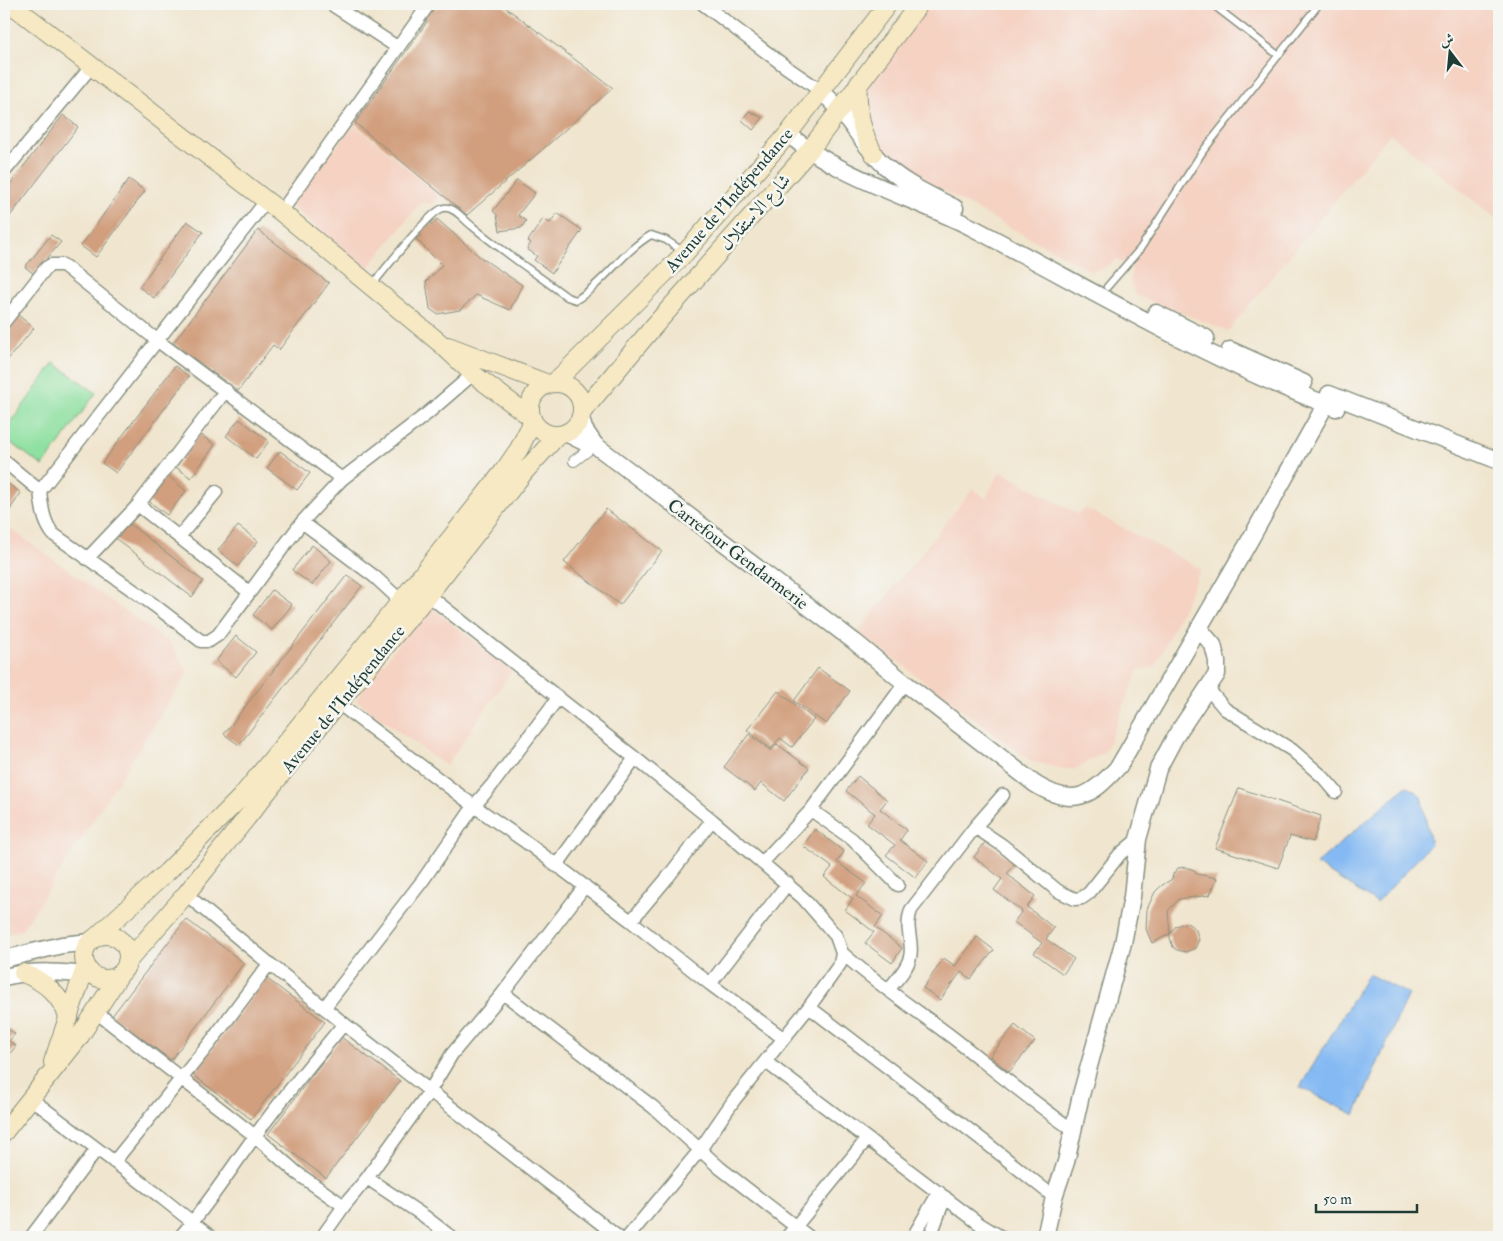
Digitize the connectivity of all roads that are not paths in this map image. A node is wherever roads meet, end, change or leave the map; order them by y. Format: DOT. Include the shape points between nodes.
graph roads {
  1 [pos="11,4"];
  2 [pos="331,4"];
  3 [pos="429,4"];
  4 [pos="703,4"];
  5 [pos="888,4"];
  6 [pos="1212,4"];
  7 [pos="1319,4"];
  8 [pos="914,6"];
  9 [pos="397,47"];
  10 [pos="1278,54"];
  11 [pos="91,67"];
  12 [pos="858,84"];
  13 [pos="821,90"];
  14 [pos="840,110"];
  15 [pos="788,134"];
  16 [pos="810,151"];
  17 [pos="873,154"];
  18 [pos="4,172"];
  19 [pos="266,201"];
  20 [pos="280,212"];
  21 [pos="686,252"];
  22 [pos="371,286"];
  23 [pos="1107,287"];
  24 [pos="4,322"];
  25 [pos="158,341"];
  26 [pos="440,343"];
  27 [pos="473,374"];
  28 [pos="551,383"];
  29 [pos="226,390"];
  30 [pos="1327,399"];
  31 [pos="581,415"];
  32 [pos="532,419"];
  33 [pos="562,434"];
  34 [pos="596,445"];
  35 [pos="4,460"];
  36 [pos="574,461"];
  37 [pos="1499,461"];
  38 [pos="1499,470"];
  39 [pos="342,479"];
  40 [pos="40,491"];
  41 [pos="216,492"];
  42 [pos="138,505"];
  43 [pos="302,522"];
  44 [pos="179,537"];
  45 [pos="87,559"];
  46 [pos="249,592"];
  47 [pos="428,595"];
  48 [pos="401,601"];
  49 [pos="1199,629"];
  50 [pos="905,683"];
  51 [pos="1208,689"];
  52 [pos="558,698"];
  53 [pos="338,703"];
  54 [pos="635,758"];
  55 [pos="1336,792"];
  56 [pos="1003,795"];
  57 [pos="474,806"];
  58 [pos="811,810"];
  59 [pos="712,820"];
  60 [pos="976,827"];
  61 [pos="1138,839"];
  62 [pos="762,863"];
  63 [pos="556,866"];
  64 [pos="788,883"];
  65 [pos="898,885"];
  66 [pos="585,886"];
  67 [pos="186,894"];
  68 [pos="631,920"];
  69 [pos="92,940"];
  70 [pos="842,953"];
  71 [pos="4,960"];
  72 [pos="269,964"];
  73 [pos="124,968"];
  74 [pos="88,972"];
  75 [pos="23,973"];
  76 [pos="4,977"];
  77 [pos="710,984"];
  78 [pos="888,990"];
  79 [pos="503,993"];
  80 [pos="809,1007"];
  81 [pos="324,1008"];
  82 [pos="96,1012"];
  83 [pos="69,1018"];
  84 [pos="344,1025"];
  85 [pos="783,1038"];
  86 [pos="766,1062"];
  87 [pos="46,1079"];
  88 [pos="181,1079"];
  89 [pos="429,1092"];
  90 [pos="30,1098"];
  91 [pos="1073,1130"];
  92 [pos="4,1132"];
  93 [pos="255,1136"];
  94 [pos="867,1139"];
  95 [pos="97,1149"];
  96 [pos="699,1151"];
  97 [pos="114,1162"];
  98 [pos="367,1178"];
  99 [pos="942,1195"];
  100 [pos="1054,1197"];
  101 [pos="344,1206"];
  102 [pos="192,1223"];
  103 [pos="791,1232"];
  104 [pos="31,1237"];
  105 [pos="180,1237"];
  106 [pos="211,1237"];
  107 [pos="322,1237"];
  108 [pos="450,1237"];
  109 [pos="618,1237"];
  110 [pos="628,1237"];
  111 [pos="809,1237"];
  112 [pos="913,1237"];
  113 [pos="930,1237"];
  114 [pos="1001,1237"];
  115 [pos="1045,1237"];
  1 -- 11 [label="main road, Carrefour Gendarmerie"];
  2 -- 9 [label="street"];
  3 -- 9 [label="street"];
  4 -- 13 [label="street"];
  5 -- 13 [label="main road, Avenue de l'Indépendance"];
  6 -- 10 [label="lane"];
  7 -- 10 [label="lane"];
  8 -- 12 [label="main road, شارع الاستقلال"];
  9 -- 20 [label="street"];
  10 -- 23 [label="lane" via="1203,151 1140,249"];
  11 -- 18 [label="street"];
  11 -- 19 [label="main road, Carrefour Gendarmerie"];
  12 -- 14 [label="main road, شارع الاستقلال"];
  12 -- 17 [label="main road" via="859,119"];
  13 -- 14 [label="street"];
  13 -- 15 [label="main road, Avenue de l'Indépendance"];
  14 -- 16 [label="main road, شارع الاستقلال"];
  14 -- 17 [label="street"];
  15 -- 16 [label="street"];
  15 -- 21 [label="main road, Avenue de l'Indépendance"];
  16 -- 30 [label="street" via="841,169 972,228 1261,378"];
  16 -- 31 [label="main road, شارع الاستقلال" via="654,326"];
  17 -- 23 [label="street" via="916,188"];
  19 -- 20 [label="main road, Carrefour Gendarmerie"];
  19 -- 25 [label="street"];
  20 -- 22 [label="main road, Carrefour Gendarmerie"];
  21 -- 22 [label="lane" via="651,235 625,254 576,300 567,297 451,208 442,207 418,229"];
  21 -- 28 [label="main road, Avenue de l'Indépendance"];
  22 -- 26 [label="main road, Carrefour Gendarmerie"];
  23 -- 30 [label="street"];
  24 -- 25 [label="street" via="46,268 58,264"];
  25 -- 29 [label="street"];
  25 -- 40 [label="street"];
  26 -- 27 [label="main road, Carrefour Gendarmerie"];
  26 -- 28 [label="main road"];
  27 -- 32 [label="main road, Carrefour Gendarmerie"];
  27 -- 39 [label="street"];
  28 -- 31 [label="main road" via="569,386 575,391 582,404"];
  28 -- 32 [label="main road" via="541,388 531,401"];
  29 -- 39 [label="street"];
  29 -- 42 [label="street"];
  30 -- 37 [label="street"];
  30 -- 38 [label="street"];
  30 -- 49 [label="street, Carrefour Gendarmerie"];
  31 -- 33 [label="main road" via="577,424"];
  31 -- 34 [label="street" via="584,429"];
  32 -- 33 [label="main road, Carrefour Gendarmerie" via="543,431"];
  32 -- 48 [label="main road, Avenue de l'Indépendance" via="519,449 503,472"];
  33 -- 34 [label="street, Carrefour Gendarmerie"];
  33 -- 47 [label="main road, Avenue de l'Indépendance" via="525,471"];
  34 -- 36 [label="street"];
  34 -- 50 [label="street, Carrefour Gendarmerie"];
  35 -- 40 [label="street"];
  39 -- 43 [label="street"];
  40 -- 45 [label="street" via="47,527"];
  41 -- 44 [label="street"];
  42 -- 44 [label="street"];
  42 -- 45 [label="street"];
  43 -- 46 [label="street"];
  43 -- 48 [label="street" via="375,577"];
  44 -- 46 [label="street"];
  45 -- 46 [label="street" via="154,604 201,642 209,641 218,634"];
  47 -- 52 [label="street"];
  47 -- 53 [label="main road, Avenue de l'Indépendance"];
  48 -- 69 [label="main road, Avenue de l'Indépendance" via="241,797 168,872"];
  49 -- 50 [label="street, Carrefour Gendarmerie" via="1118,766 1087,794 1075,797 1058,795 1035,784"];
  49 -- 51 [label="street" via="1212,645 1217,661 1217,674"];
  50 -- 58 [label="street"];
  51 -- 55 [label="street" via="1225,709 1292,750"];
  51 -- 61 [label="street" via="1158,769"];
  52 -- 54 [label="street"];
  52 -- 57 [label="street"];
  53 -- 57 [label="street"];
  53 -- 67 [label="main road, Avenue de l'Indépendance"];
  54 -- 59 [label="street"];
  54 -- 63 [label="street"];
  56 -- 60 [label="street"];
  57 -- 63 [label="street"];
  57 -- 81 [label="street" via="423,880"];
  58 -- 62 [label="street"];
  58 -- 65 [label="street" via="852,839"];
  59 -- 62 [label="street"];
  59 -- 68 [label="street"];
  60 -- 61 [label="street" via="1058,891 1075,899 1090,894 1120,854"];
  60 -- 78 [label="street" via="911,910 908,964"];
  61 -- 91 [label="street" via="1123,943"];
  62 -- 64 [label="street"];
  63 -- 66 [label="street"];
  64 -- 70 [label="street" via="836,936"];
  64 -- 77 [label="street"];
  66 -- 68 [label="street"];
  66 -- 79 [label="street"];
  67 -- 72 [label="street"];
  67 -- 73 [label="main road, Avenue de l'Indépendance"];
  68 -- 77 [label="street"];
  69 -- 71 [label="street"];
  69 -- 73 [label="main road" via="102,936 116,938 126,948"];
  69 -- 74 [label="main road" via="84,953"];
  70 -- 78 [label="street"];
  70 -- 80 [label="street" via="840,964"];
  72 -- 81 [label="street"];
  72 -- 88 [label="street"];
  73 -- 74 [label="main road" via="108,979"];
  73 -- 82 [label="main road, Avenue de l'Indépendance"];
  74 -- 75 [label="street"];
  74 -- 83 [label="main road, Avenue de l'Indépendance"];
  75 -- 76 [label="street"];
  75 -- 83 [label="main road" via="56,995"];
  77 -- 85 [label="street"];
  78 -- 91 [label="street"];
  79 -- 89 [label="street" via="452,1054"];
  79 -- 96 [label="street" via="653,1107"];
  80 -- 85 [label="street"];
  80 -- 100 [label="street"];
  81 -- 84 [label="street"];
  82 -- 87 [label="main road, Avenue de l'Indépendance"];
  82 -- 88 [label="street"];
  83 -- 87 [label="main road, Avenue de l'Indépendance"];
  84 -- 89 [label="street"];
  84 -- 93 [label="street"];
  85 -- 86 [label="street"];
  86 -- 94 [label="street"];
  86 -- 96 [label="street" via="734,1100"];
  87 -- 90 [label="main road, Avenue de l'Indépendance"];
  88 -- 93 [label="street"];
  88 -- 97 [label="street"];
  89 -- 98 [label="street"];
  89 -- 109 [label="street"];
  90 -- 92 [label="main road, Avenue de l'Indépendance"];
  90 -- 95 [label="street"];
  91 -- 100 [label="street"];
  93 -- 101 [label="street" via="297,1173"];
  93 -- 102 [label="street"];
  94 -- 99 [label="street"];
  94 -- 103 [label="street"];
  95 -- 97 [label="street"];
  95 -- 104 [label="street"];
  96 -- 103 [label="street"];
  96 -- 110 [label="street"];
  97 -- 102 [label="street"];
  98 -- 101 [label="street"];
  98 -- 108 [label="street"];
  99 -- 112 [label="street"];
  99 -- 113 [label="street"];
  99 -- 114 [label="street"];
  100 -- 115 [label="street"];
  101 -- 107 [label="street"];
  102 -- 105 [label="street"];
  102 -- 106 [label="street"];
  103 -- 111 [label="street"];
}
